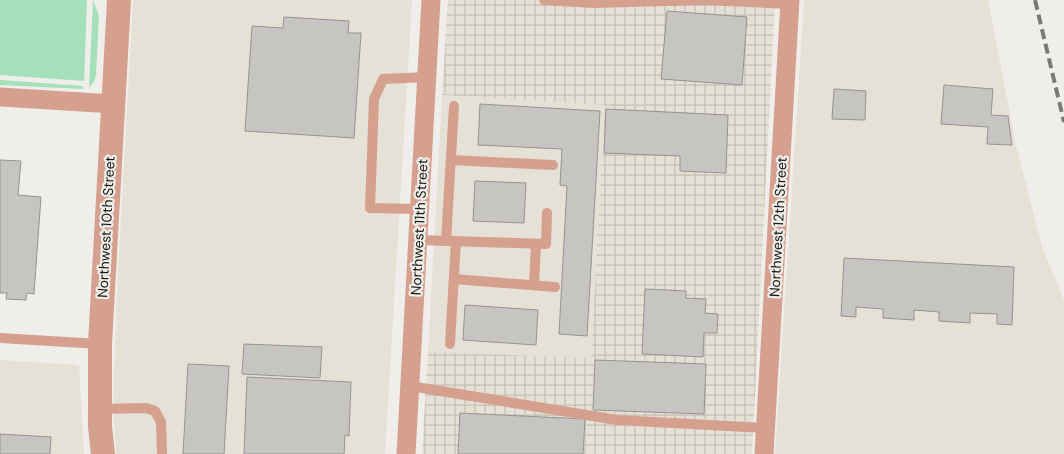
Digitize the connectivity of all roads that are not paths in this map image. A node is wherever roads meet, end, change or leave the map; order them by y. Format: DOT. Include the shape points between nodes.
graph roads {
  1 [pos="119,0"];
  2 [pos="431,0"];
  3 [pos="544,0"];
  4 [pos="593,2"];
  5 [pos="790,2"];
  6 [pos="427,77"];
  7 [pos="0,96"];
  8 [pos="114,104"];
  9 [pos="454,106"];
  10 [pos="451,160"];
  11 [pos="553,165"];
  12 [pos="420,209"];
  13 [pos="547,213"];
  14 [pos="418,240"];
  15 [pos="451,241"];
  16 [pos="536,244"];
  17 [pos="454,280"];
  18 [pos="534,285"];
  19 [pos="555,287"];
  20 [pos="0,338"];
  21 [pos="100,344"];
  22 [pos="450,344"];
  23 [pos="410,386"];
  24 [pos="100,409"];
  25 [pos="766,428"];
  26 [pos="103,454"];
  27 [pos="162,454"];
  28 [pos="406,454"];
  29 [pos="764,454"];
  1 -- 8 [label="street, Northwest 10th Street"];
  2 -- 6 [label="street, Northwest 11th Street"];
  3 -- 4 [label="lane"];
  4 -- 5 [label="lane"];
  5 -- 25 [label="street, Northwest 12th Street"];
  6 -- 12 [label="street, Northwest 11th Street"];
  6 -- 12 [label="lane" via="382,79 374,99 370,208"];
  7 -- 8 [label="street"];
  8 -- 21 [label="street, Northwest 10th Street"];
  9 -- 10 [label="lane"];
  10 -- 11 [label="lane"];
  10 -- 15 [label="lane"];
  12 -- 14 [label="street, Northwest 11th Street"];
  13 -- 16 [label="lane" via="546,244"];
  14 -- 15 [label="lane"];
  14 -- 23 [label="street, Northwest 11th Street"];
  15 -- 16 [label="lane"];
  15 -- 17 [label="lane"];
  16 -- 18 [label="lane"];
  17 -- 18 [label="lane"];
  17 -- 22 [label="lane"];
  18 -- 19 [label="lane"];
  20 -- 21 [label="lane"];
  21 -- 24 [label="street, Northwest 10th Street"];
  23 -- 25 [label="lane" via="617,420"];
  23 -- 28 [label="street, Northwest 11th Street"];
  24 -- 26 [label="street, Northwest 10th Street"];
  24 -- 27 [label="lane" via="146,408 155,411 161,422"];
  25 -- 29 [label="street, Northwest 12th Street"];
}
